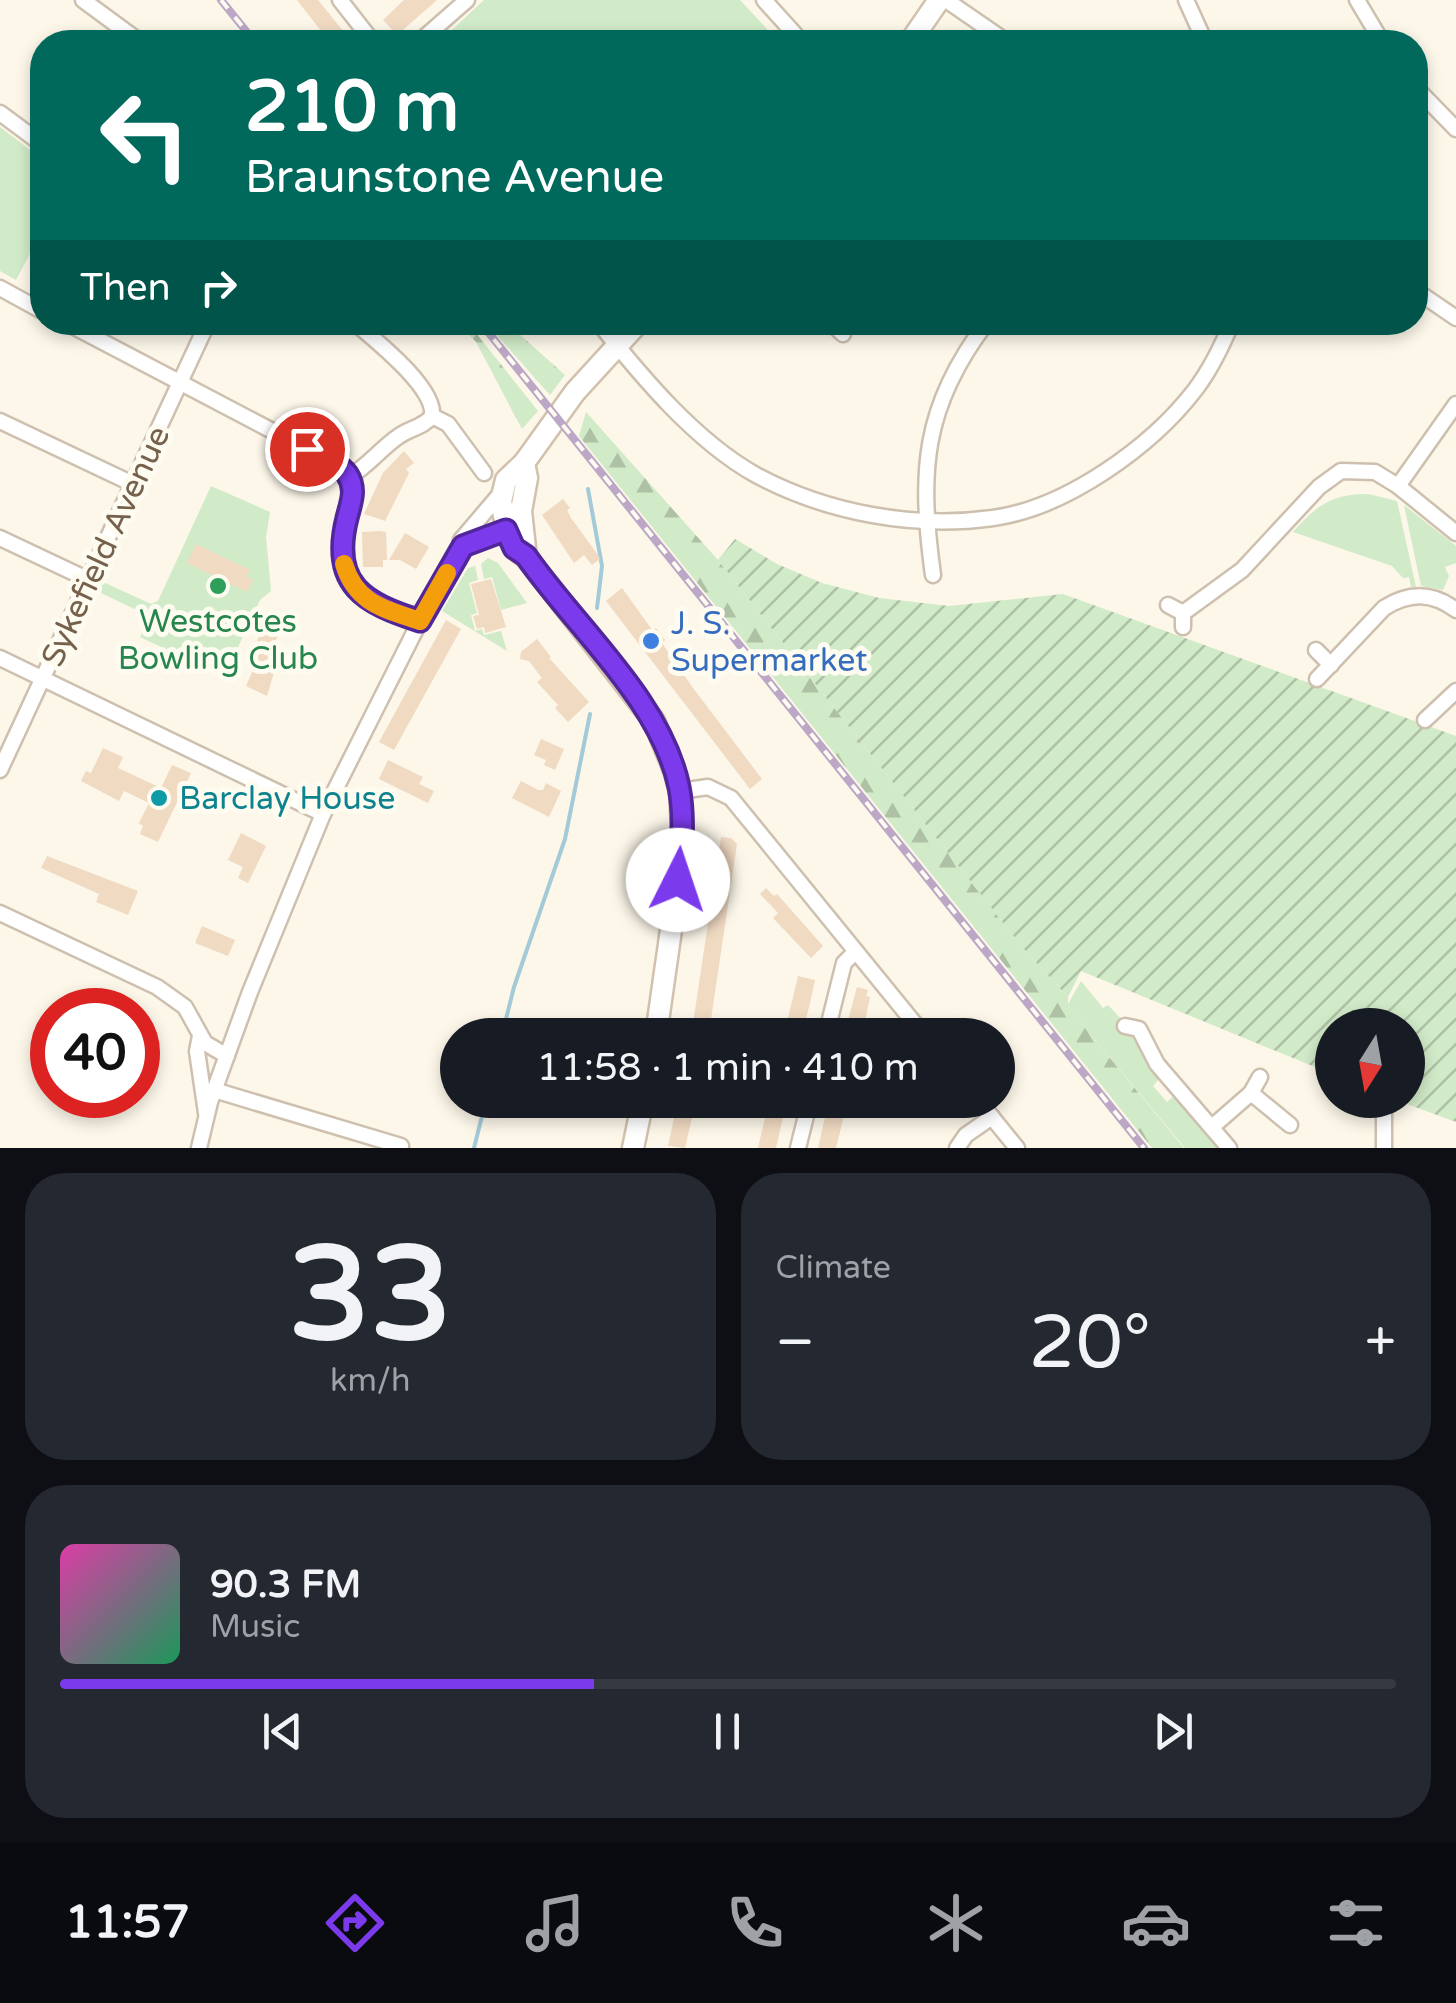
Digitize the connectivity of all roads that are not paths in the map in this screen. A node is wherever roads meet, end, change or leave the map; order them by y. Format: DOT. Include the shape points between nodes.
graph roads {
  1 [pos="83,0"];
  2 [pos="340,0"];
  3 [pos="468,0"];
  4 [pos="764,0"];
  5 [pos="942,0"];
  6 [pos="1357,0"];
  7 [pos="1189,1"];
  8 [pos="124,30"];
  9 [pos="364,30"];
  10 [pos="433,30"];
  11 [pos="791,30"];
  12 [pos="919,30"];
  13 [pos="988,30"];
  14 [pos="1200,30"];
  15 [pos="1375,30"];
  16 [pos="1428,100"];
  17 [pos="0,113"];
  18 [pos="1456,128"];
  19 [pos="30,135"];
  20 [pos="0,288"];
  21 [pos="1428,299"];
  22 [pos="30,304"];
  23 [pos="1456,318"];
  24 [pos="90,335"];
  25 [pos="202,335"];
  26 [pos="369,335"];
  27 [pos="610,335"];
  28 [pos="627,335"];
  29 [pos="977,335"];
  30 [pos="1226,335"];
  31 [pos="618,344"];
  32 [pos="180,383"];
  33 [pos="1456,404"];
  34 [pos="432,416"];
  35 [pos="0,420"];
  36 [pos="524,463"];
  37 [pos="484,472"];
  38 [pos="348,477"];
  39 [pos="134,484"];
  40 [pos="1398,486"];
  41 [pos="502,492"];
  42 [pos="476,520"];
  43 [pos="926,520"];
  44 [pos="511,523"];
  45 [pos="1456,533"];
  46 [pos="0,538"];
  47 [pos="463,546"];
  48 [pos="934,575"];
  49 [pos="89,580"];
  50 [pos="1168,605"];
  51 [pos="1456,610"];
  52 [pos="420,621"];
  53 [pos="1316,650"];
  54 [pos="0,658"];
  55 [pos="1331,665"];
  56 [pos="44,679"];
  57 [pos="1317,679"];
  58 [pos="1456,691"];
  59 [pos="1425,720"];
  60 [pos="0,770"];
  61 [pos="680,790"];
  62 [pos="323,814"];
  63 [pos="0,913"];
  64 [pos="855,952"];
  65 [pos="658,1018"];
  66 [pos="830,1018"];
  67 [pos="910,1018"];
  68 [pos="1138,1025"];
  69 [pos="200,1036"];
  70 [pos="227,1056"];
  71 [pos="1260,1077"];
  72 [pos="214,1090"];
  73 [pos="1251,1093"];
  74 [pos="206,1114"];
  75 [pos="639,1118"];
  76 [pos="806,1118"];
  77 [pos="989,1118"];
  78 [pos="994,1118"];
  79 [pos="1381,1118"];
  80 [pos="1290,1126"];
  81 [pos="1212,1128"];
  82 [pos="400,1146"];
  83 [pos="199,1148"];
  84 [pos="632,1148"];
  85 [pos="798,1148"];
  86 [pos="957,1148"];
  87 [pos="1017,1148"];
  88 [pos="1229,1148"];
  89 [pos="1384,1148"];
  1 -- 8 [label="street"];
  2 -- 9 [label="street"];
  3 -- 10 [label="street"];
  4 -- 11 [label="street"];
  5 -- 12 [label="street"];
  5 -- 13 [label="street"];
  6 -- 15 [label="street"];
  7 -- 14 [label="street"];
  16 -- 18 [label="street"];
  17 -- 19 [label="street"];
  20 -- 22 [label="street"];
  21 -- 23 [label="street"];
  24 -- 32 [label="street"];
  25 -- 32 [label="street, Sykefield Avenue"];
  26 -- 34 [label="street" via="418,383 432,402"];
  27 -- 31 [label="street"];
  28 -- 31 [label="street"];
  29 -- 43 [label="street" via="962,355 932,432"];
  30 -- 43 [label="street" via="1196,390 1116,464 1057,499 994,518"];
  31 -- 36 [label="street"];
  31 -- 43 [label="street" via="709,444 756,474 814,501"];
  32 -- 38 [label="street" via="339,466"];
  32 -- 39 [label="street, Sykefield Avenue"];
  33 -- 40 [label="street"];
  34 -- 37 [label="street" via="448,424"];
  34 -- 38 [label="street"];
  35 -- 39 [label="street"];
  36 -- 41 [label="street"];
  36 -- 44 [label="street" via="527,478"];
  38 -- 52 [label="street" via="353,496 343,552 352,586 380,607"];
  39 -- 49 [label="street, Sykefield Avenue"];
  40 -- 45 [label="street"];
  40 -- 50 [label="street" via="1376,472 1341,471 1183,620"];
  41 -- 42 [label="street"];
  41 -- 44 [label="street"];
  42 -- 44 [label="street"];
  42 -- 47 [label="street"];
  43 -- 48 [label="street"];
  44 -- 47 [label="street"];
  44 -- 61 [label="street" via="514,548 654,721"];
  46 -- 49 [label="street"];
  47 -- 52 [label="street"];
  49 -- 56 [label="street, Sykefield Avenue"];
  51 -- 55 [label="street" via="1428,596 1397,600"];
  52 -- 62 [label="street"];
  53 -- 55 [label="street"];
  54 -- 56 [label="street"];
  55 -- 57 [label="street"];
  56 -- 60 [label="street, Sykefield Avenue"];
  56 -- 62 [label="street"];
  58 -- 59 [label="street"];
  61 -- 64 [label="street" via="708,787 731,798"];
  61 -- 65 [label="street" via="682,846"];
  62 -- 70 [label="street"];
  63 -- 69 [label="street" via="157,987 185,1008"];
  64 -- 66 [label="street" via="844,963"];
  64 -- 67 [label="street"];
  68 -- 81 [label="street" via="1156,1064"];
  69 -- 70 [label="street"];
  69 -- 74 [label="street" via="196,1051"];
  70 -- 72 [label="street"];
  71 -- 73 [label="street"];
  72 -- 74 [label="street"];
  72 -- 82 [label="street"];
  73 -- 80 [label="street"];
  73 -- 81 [label="street"];
  74 -- 83 [label="street"];
  75 -- 84 [label="street"];
  76 -- 85 [label="street"];
  77 -- 86 [label="street"];
  78 -- 87 [label="street"];
  79 -- 89 [label="street"];
  81 -- 88 [label="street"];
}
